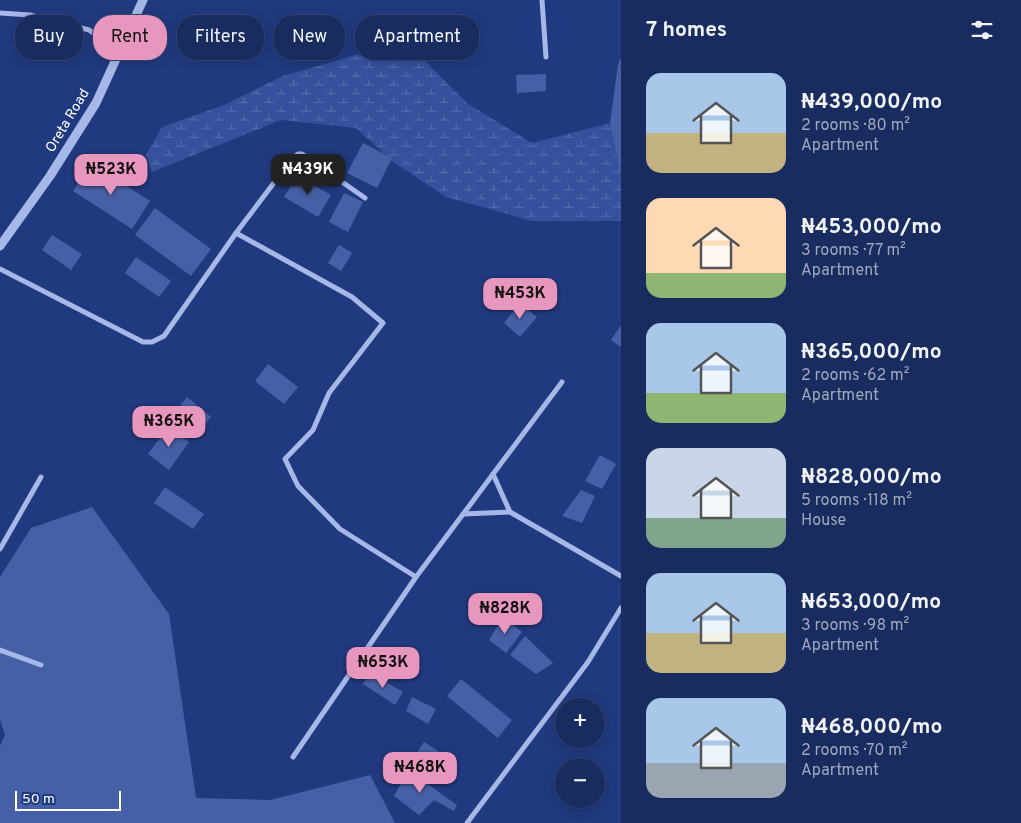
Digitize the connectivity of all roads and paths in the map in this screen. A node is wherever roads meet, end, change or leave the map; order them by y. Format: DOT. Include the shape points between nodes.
graph roads {
  1 [pos="143,0"];
  2 [pos="542,0"];
  3 [pos="0,13"];
  4 [pos="136,15"];
  5 [pos="93,33"];
  6 [pos="546,57"];
  7 [pos="115,60"];
  8 [pos="365,198"];
  9 [pos="236,233"];
  10 [pos="0,246"];
  11 [pos="0,269"];
  12 [pos="562,382"];
  13 [pos="493,474"];
  14 [pos="41,477"];
  15 [pos="510,512"];
  16 [pos="464,514"];
  17 [pos="0,550"];
  18 [pos="621,576"];
  19 [pos="416,577"];
  20 [pos="621,608"];
  21 [pos="0,650"];
  22 [pos="41,665"];
  23 [pos="293,757"];
  24 [pos="467,823"];
  1 -- 4 [label="street, Oreta Road"];
  2 -- 6 [label="street"];
  3 -- 5 [label="street" via="30,15"];
  7 -- 10 [label="street, Oreta Road" via="96,102 50,176"];
  8 -- 9 [label="street" via="298,154"];
  9 -- 11 [label="street" via="164,336 152,342 142,342"];
  9 -- 19 [label="street" via="352,297 383,323 330,393 313,430 285,459 298,486 340,529"];
  12 -- 13 [label="street"];
  13 -- 15 [label="street"];
  13 -- 16 [label="street"];
  14 -- 17 [label="street"];
  15 -- 16 [label="street"];
  15 -- 18 [label="street"];
  16 -- 19 [label="street"];
  19 -- 23 [label="street"];
  20 -- 24 [label="street" via="588,662"];
  21 -- 22 [label="street"];
}
